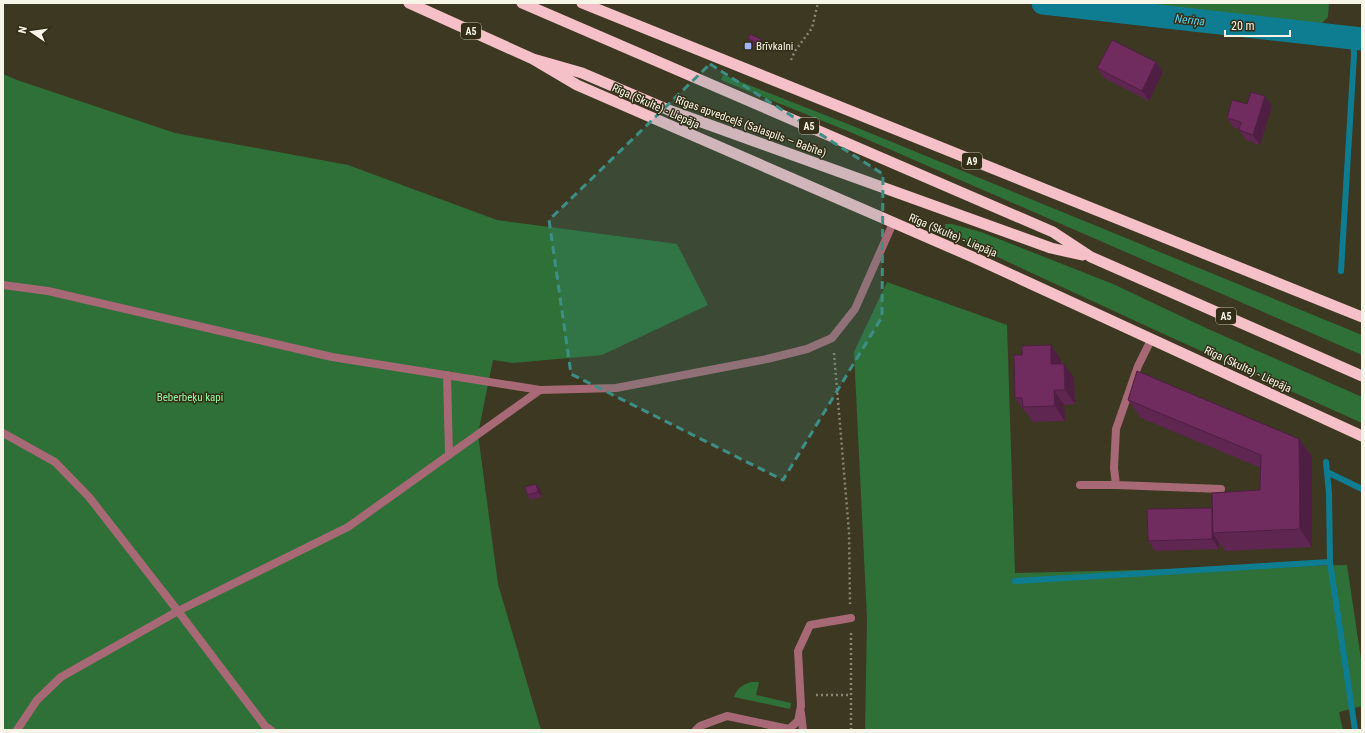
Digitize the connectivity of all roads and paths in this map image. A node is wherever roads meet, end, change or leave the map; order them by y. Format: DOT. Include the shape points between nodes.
graph roads {
  1 [pos="409,3"];
  2 [pos="522,3"];
  3 [pos="582,3"];
  4 [pos="818,3"];
  5 [pos="534,59"];
  6 [pos="791,60"];
  7 [pos="893,223"];
  8 [pos="1091,257"];
  9 [pos="3,286"];
  10 [pos="1362,317"];
  11 [pos="832,338"];
  12 [pos="1152,338"];
  13 [pos="447,375"];
  14 [pos="1362,376"];
  15 [pos="540,390"];
  16 [pos="3,433"];
  17 [pos="1362,436"];
  18 [pos="449,455"];
  19 [pos="1080,485"];
  20 [pos="1116,485"];
  21 [pos="1221,489"];
  22 [pos="178,611"];
  23 [pos="851,618"];
  24 [pos="800,695"];
  25 [pos="851,695"];
  26 [pos="801,706"];
  27 [pos="17,730"];
  28 [pos="271,730"];
  29 [pos="696,730"];
  30 [pos="803,730"];
  31 [pos="851,730"];
  1 -- 5 [label="highway, Rīgas apvedceļš (Salaspils — Babīte) / A5"];
  2 -- 8 [label="highway, Rīgas apvedceļš (Salaspils — Babīte) / A5" via="1053,232"];
  3 -- 10 [label="highway, A9"];
  4 -- 6 [label="path" via="812,28"];
  5 -- 7 [label="highway, Rīga (Skulte) - Liepāja" via="577,86"];
  5 -- 8 [label="highway, Rīgas apvedceļš (Salaspils — Babīte) / A5" via="582,73 671,111 1044,245"];
  7 -- 11 [label="street" via="856,309"];
  7 -- 12 [label="highway, Rīga (Skulte) - Liepāja"];
  8 -- 14 [label="highway, Rīgas apvedceļš (Salaspils — Babīte) / A5"];
  9 -- 13 [label="street" via="48,290 332,357"];
  11 -- 15 [label="street" via="807,349 767,359 616,388"];
  11 -- 23 [label="path" via="849,532"];
  12 -- 17 [label="highway, Rīga (Skulte) - Liepāja"];
  12 -- 20 [label="street" via="1138,366 1116,429"];
  13 -- 15 [label="street"];
  13 -- 18 [label="street"];
  15 -- 18 [label="street"];
  16 -- 22 [label="street" via="55,462 89,497"];
  18 -- 22 [label="street" via="348,527"];
  19 -- 20 [label="street"];
  20 -- 21 [label="street"];
  22 -- 27 [label="street" via="61,677 37,700"];
  22 -- 28 [label="street" via="265,726"];
  23 -- 24 [label="street" via="810,626 798,651"];
  23 -- 25 [label="path"];
  24 -- 25 [label="path"];
  24 -- 26 [label="street"];
  25 -- 31 [label="path"];
  26 -- 29 [label="street" via="798,721 789,729 727,716"];
  26 -- 30 [label="street"];
}
